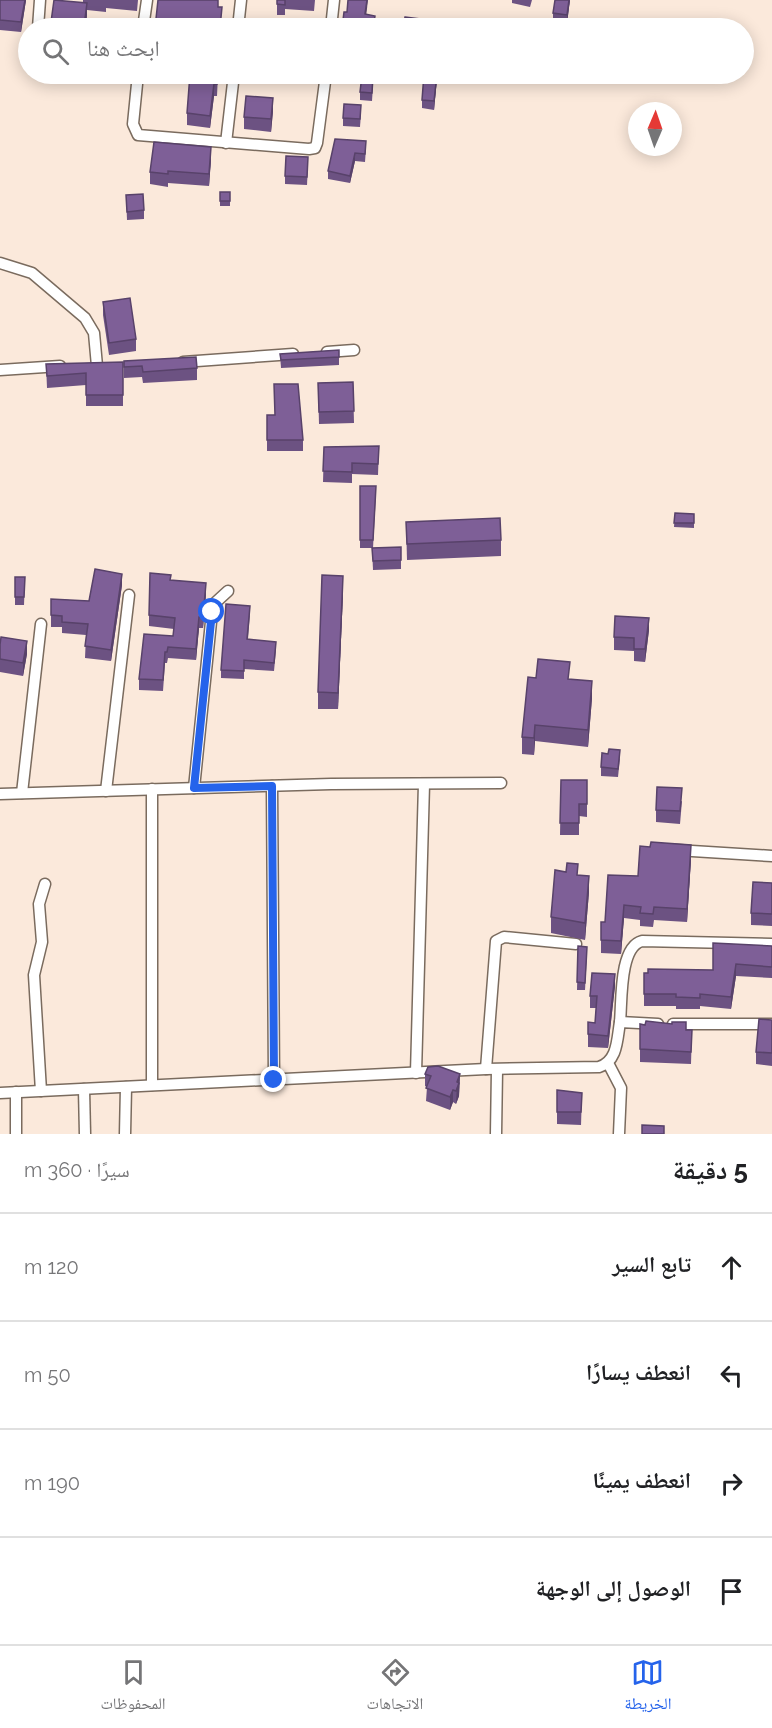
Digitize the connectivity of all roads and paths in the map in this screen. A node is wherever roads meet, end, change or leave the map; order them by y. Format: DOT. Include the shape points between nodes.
graph roads {
  1 [pos="40,0"];
  2 [pos="147,0"];
  3 [pos="241,0"];
  4 [pos="334,0"];
  5 [pos="39,18"];
  6 [pos="144,18"];
  7 [pos="239,18"];
  8 [pos="332,18"];
  9 [pos="137,84"];
  10 [pos="233,84"];
  11 [pos="325,84"];
  12 [pos="226,143"];
  13 [pos="0,263"];
  14 [pos="354,350"];
  15 [pos="174,363"];
  16 [pos="0,372"];
  17 [pos="228,591"];
  18 [pos="129,595"];
  19 [pos="41,624"];
  20 [pos="501,783"];
  21 [pos="424,784"];
  22 [pos="272,786"];
  23 [pos="194,788"];
  24 [pos="152,789"];
  25 [pos="106,791"];
  26 [pos="22,793"];
  27 [pos="0,794"];
  28 [pos="666,850"];
  29 [pos="772,856"];
  30 [pos="45,884"];
  31 [pos="576,944"];
  32 [pos="772,944"];
  33 [pos="620,1022"];
  34 [pos="772,1024"];
  35 [pos="608,1063"];
  36 [pos="491,1070"];
  37 [pos="416,1073"];
  38 [pos="274,1080"];
  39 [pos="152,1085"];
  40 [pos="126,1087"];
  41 [pos="84,1089"];
  42 [pos="41,1091"];
  43 [pos="16,1092"];
  44 [pos="0,1093"];
  45 [pos="16,1134"];
  46 [pos="85,1134"];
  47 [pos="125,1134"];
  48 [pos="496,1134"];
  49 [pos="619,1134"];
  1 -- 5 [label="street"];
  2 -- 6 [label="street"];
  3 -- 7 [label="street"];
  4 -- 8 [label="street"];
  9 -- 12 [label="street" via="136,134"];
  10 -- 12 [label="street"];
  11 -- 12 [label="street" via="315,148"];
  13 -- 16 [label="street" via="32,273 85,318 94,333 92,365"];
  14 -- 15 [label="street"];
  17 -- 23 [label="street" via="212,612"];
  18 -- 25 [label="street"];
  19 -- 26 [label="street"];
  20 -- 21 [label="street"];
  21 -- 22 [label="street"];
  21 -- 37 [label="street"];
  22 -- 23 [label="street"];
  22 -- 38 [label="street"];
  23 -- 24 [label="street"];
  24 -- 25 [label="street"];
  24 -- 39 [label="street"];
  25 -- 26 [label="street"];
  26 -- 27 [label="street"];
  28 -- 29 [label="street"];
  30 -- 42 [label="street" via="39,904 42,942 34,975"];
  31 -- 36 [label="street" via="504,937 496,941"];
  32 -- 33 [label="street" via="635,943 626,957"];
  33 -- 34 [label="street"];
  33 -- 35 [label="street"];
  35 -- 36 [label="street" via="599,1067"];
  35 -- 49 [label="street" via="621,1088"];
  36 -- 37 [label="street"];
  36 -- 48 [label="street"];
  37 -- 38 [label="street"];
  38 -- 39 [label="street"];
  39 -- 40 [label="street"];
  40 -- 41 [label="street"];
  40 -- 47 [label="street"];
  41 -- 42 [label="street"];
  41 -- 46 [label="street"];
  42 -- 43 [label="street"];
  43 -- 44 [label="street"];
  43 -- 45 [label="street"];
}
